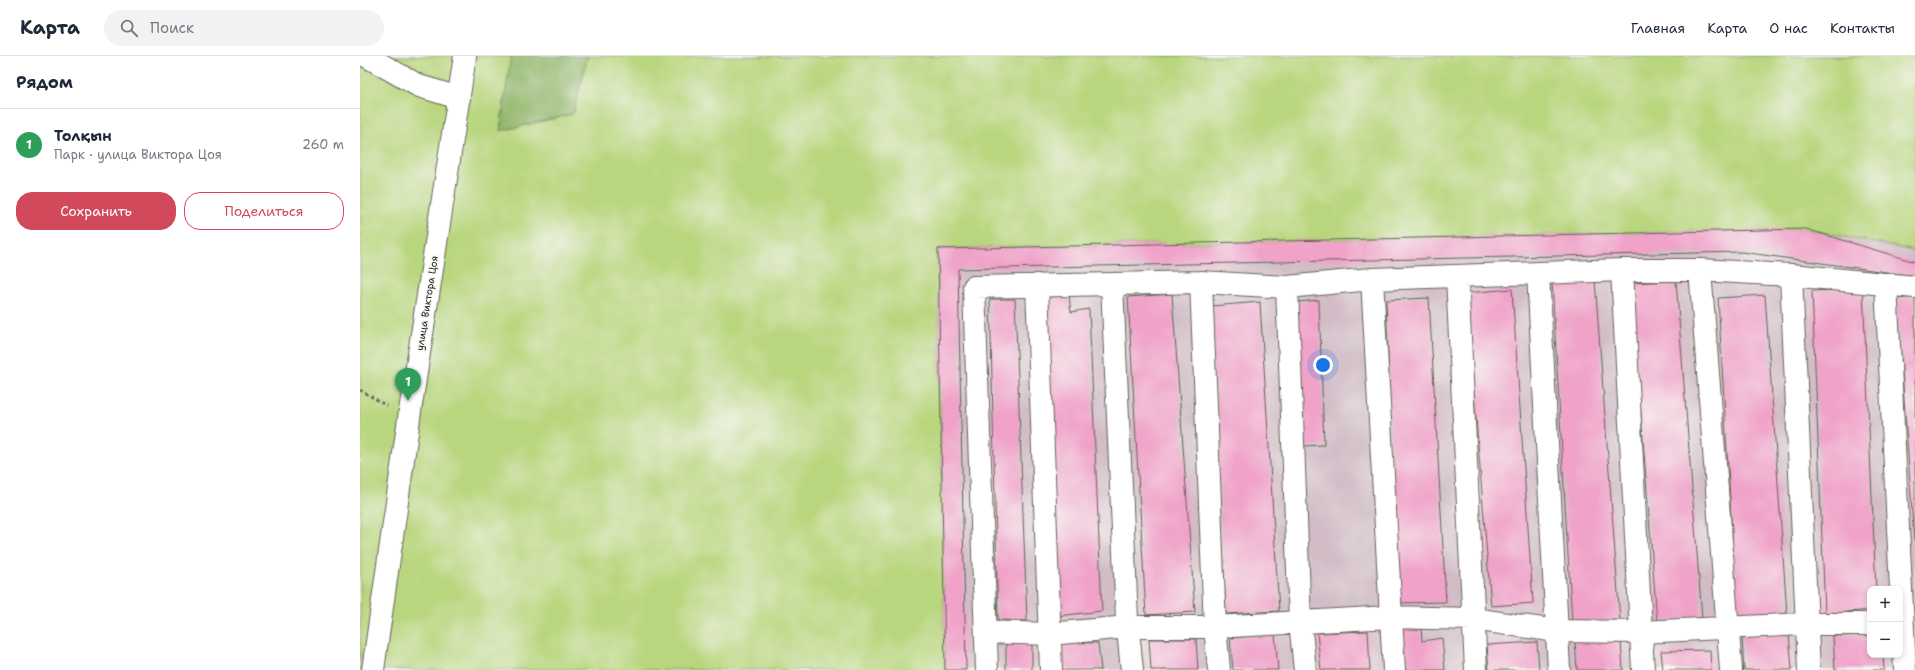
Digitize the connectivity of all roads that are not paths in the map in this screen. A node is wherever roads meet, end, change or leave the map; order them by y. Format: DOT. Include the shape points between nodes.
graph roads {
  1 [pos="366,56"];
  2 [pos="465,56"];
  3 [pos="459,98"];
  4 [pos="1622,270"];
  5 [pos="1700,270"];
  6 [pos="1538,273"];
  7 [pos="1791,275"];
  8 [pos="1457,276"];
  9 [pos="1372,279"];
  10 [pos="1201,282"];
  11 [pos="1112,284"];
  12 [pos="1886,284"];
  13 [pos="1037,285"];
  14 [pos="1287,287"];
  15 [pos="1915,287"];
  16 [pos="1390,617"];
  17 [pos="1473,619"];
  18 [pos="1300,622"];
  19 [pos="1806,624"];
  20 [pos="1867,624"];
  21 [pos="1906,624"];
  22 [pos="1128,627"];
  23 [pos="1215,628"];
  24 [pos="1728,628"];
  25 [pos="1556,631"];
  26 [pos="986,632"];
  27 [pos="1640,632"];
  28 [pos="1049,634"];
  29 [pos="373,670"];
  30 [pos="987,670"];
  31 [pos="1051,670"];
  32 [pos="1132,670"];
  33 [pos="1218,670"];
  34 [pos="1305,670"];
  35 [pos="1394,670"];
  36 [pos="1476,670"];
  37 [pos="1559,670"];
  38 [pos="1643,670"];
  39 [pos="1731,670"];
  40 [pos="1809,670"];
  41 [pos="1905,670"];
  1 -- 3 [label="street" via="419,86"];
  2 -- 3 [label="street, улица Виктора Цоя"];
  3 -- 29 [label="street, улица Виктора Цоя"];
  4 -- 5 [label="street"];
  4 -- 6 [label="street"];
  4 -- 27 [label="street"];
  5 -- 7 [label="street"];
  5 -- 24 [label="street"];
  6 -- 8 [label="street"];
  6 -- 25 [label="street"];
  7 -- 12 [label="street"];
  7 -- 19 [label="street"];
  8 -- 9 [label="street"];
  8 -- 17 [label="street"];
  9 -- 14 [label="street"];
  9 -- 16 [label="street"];
  10 -- 11 [label="street"];
  10 -- 14 [label="street"];
  10 -- 23 [label="street"];
  11 -- 13 [label="street"];
  11 -- 22 [label="street"];
  12 -- 15 [label="street"];
  12 -- 21 [label="street"];
  13 -- 26 [label="street" via="974,286"];
  13 -- 28 [label="street"];
  14 -- 18 [label="street"];
  16 -- 17 [label="street"];
  16 -- 18 [label="street"];
  16 -- 35 [label="street"];
  17 -- 25 [label="street"];
  17 -- 36 [label="street"];
  18 -- 23 [label="street"];
  18 -- 34 [label="street"];
  19 -- 20 [label="street"];
  19 -- 24 [label="street"];
  19 -- 40 [label="street"];
  21 -- 41 [label="street"];
  22 -- 23 [label="street"];
  22 -- 28 [label="street"];
  22 -- 32 [label="street"];
  23 -- 33 [label="street"];
  24 -- 27 [label="street"];
  24 -- 39 [label="street"];
  25 -- 27 [label="street"];
  25 -- 37 [label="street"];
  26 -- 28 [label="street"];
  26 -- 30 [label="street"];
  27 -- 38 [label="street"];
  28 -- 31 [label="street"];
}
